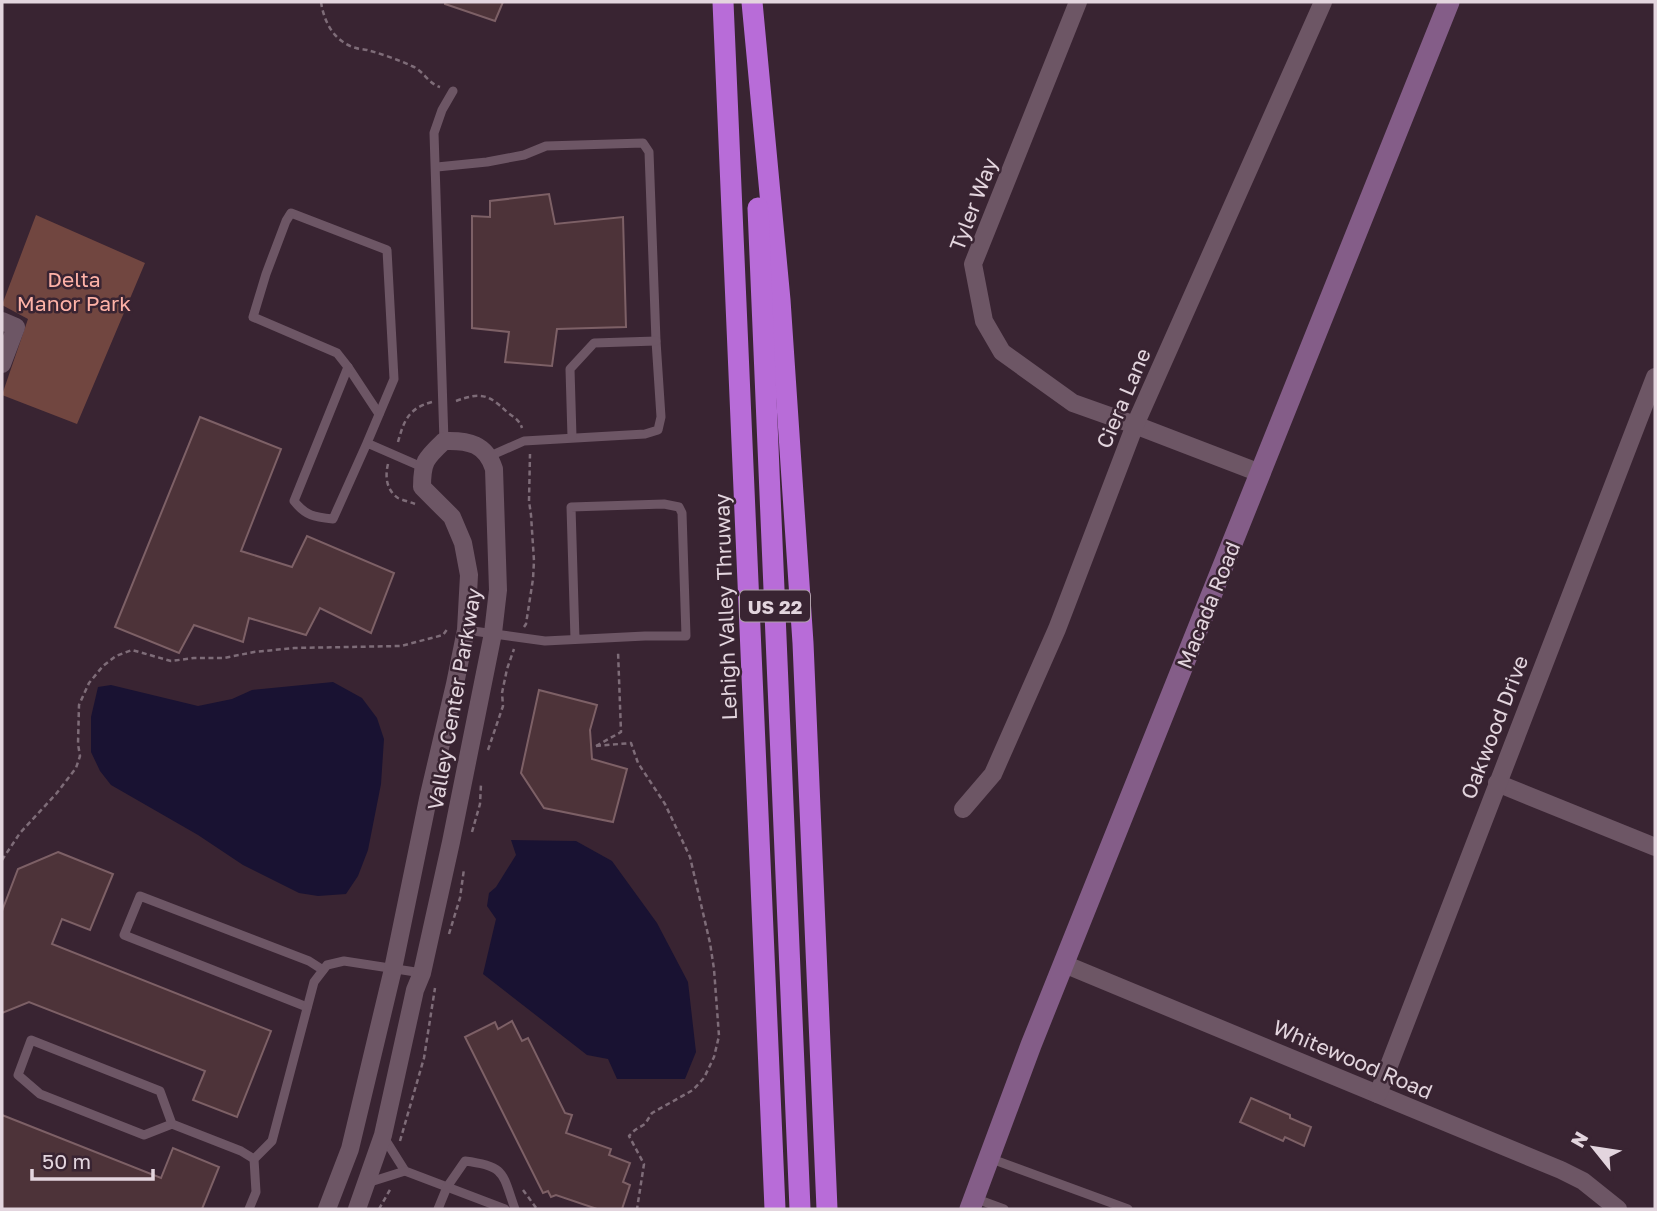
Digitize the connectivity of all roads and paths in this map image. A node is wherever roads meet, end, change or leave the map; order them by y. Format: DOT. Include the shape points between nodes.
graph roads {
  1 [pos="321,2"];
  2 [pos="723,2"];
  3 [pos="751,2"];
  4 [pos="1323,2"];
  5 [pos="1449,2"];
  6 [pos="1072,3"];
  7 [pos="453,91"];
  8 [pos="437,167"];
  9 [pos="9,324"];
  10 [pos="656,341"];
  11 [pos="2,364"];
  12 [pos="348,368"];
  13 [pos="1654,385"];
  14 [pos="444,402"];
  15 [pos="379,414"];
  16 [pos="1135,425"];
  17 [pos="572,437"];
  18 [pos="444,441"];
  19 [pos="524,441"];
  20 [pos="367,443"];
  21 [pos="393,454"];
  22 [pos="490,456"];
  23 [pos="422,467"];
  24 [pos="1260,473"];
  25 [pos="417,505"];
  26 [pos="458,628"];
  27 [pos="493,633"];
  28 [pos="517,637"];
  29 [pos="617,637"];
  30 [pos="575,639"];
  31 [pos="488,752"];
  32 [pos="483,776"];
  33 [pos="1497,783"];
  34 [pos="963,809"];
  35 [pos="467,841"];
  36 [pos="1655,848"];
  37 [pos="2,860"];
  38 [pos="464,866"];
  39 [pos="447,939"];
  40 [pos="1064,964"];
  41 [pos="393,969"];
  42 [pos="323,970"];
  43 [pos="429,976"];
  44 [pos="307,1007"];
  45 [pos="822,1079"];
  46 [pos="1378,1094"];
  47 [pos="172,1124"];
  48 [pos="383,1135"];
  49 [pos="396,1158"];
  50 [pos="989,1158"];
  51 [pos="254,1159"];
  52 [pos="405,1171"];
  53 [pos="390,1177"];
  54 [pos="365,1183"];
  55 [pos="447,1186"];
  56 [pos="972,1204"];
  57 [pos="249,1209"];
  58 [pos="327,1209"];
  59 [pos="357,1209"];
  60 [pos="379,1209"];
  61 [pos="438,1209"];
  62 [pos="505,1209"];
  63 [pos="515,1209"];
  64 [pos="637,1209"];
  65 [pos="775,1209"];
  66 [pos="800,1209"];
  67 [pos="827,1209"];
  68 [pos="836,1209"];
  69 [pos="1004,1209"];
  70 [pos="1128,1209"];
  71 [pos="1618,1209"];
  1 -- 7 [label="path" via="326,24 341,40 417,68 432,84"];
  2 -- 65 [label="highway, Lehigh Valley Thruway / US 22"];
  3 -- 45 [label="highway" via="780,300 802,616"];
  3 -- 66 [label="highway, US 22"];
  4 -- 16 [label="street, Ciera Lane"];
  5 -- 24 [label="street, Macada Road"];
  6 -- 16 [label="street, Tyler Way" via="973,264 984,321 1002,352 1073,403"];
  7 -- 8 [label="lane" via="434,133"];
  8 -- 10 [label="lane" via="524,155 546,146 643,142 649,152"];
  8 -- 14 [label="lane"];
  9 -- 11 [label="street"];
  10 -- 17 [label="lane" via="594,343 570,369"];
  10 -- 17 [label="lane" via="661,417 657,430"];
  12 -- 15 [label="lane"];
  12 -- 15 [label="lane" via="337,354 253,317 291,213 387,250 394,379"];
  12 -- 20 [label="lane" via="294,501 302,511 333,519"];
  13 -- 33 [label="street, Oakwood Drive"];
  14 -- 18 [label="lane"];
  14 -- 19 [label="path" via="489,397 518,419"];
  14 -- 21 [label="path" via="414,410"];
  15 -- 20 [label="lane"];
  16 -- 24 [label="street, Tyler Way"];
  16 -- 34 [label="street, Ciera Lane" via="1057,629 993,774"];
  17 -- 19 [label="lane"];
  18 -- 22 [label="street" via="473,443"];
  18 -- 23 [label="street"];
  19 -- 22 [label="lane"];
  19 -- 28 [label="path" via="530,456 534,561 526,624"];
  20 -- 21 [label="lane"];
  21 -- 23 [label="lane"];
  21 -- 25 [label="path" via="385,475 389,485 399,499"];
  22 -- 27 [label="street, Valley Center Parkway" via="498,590"];
  23 -- 26 [label="street, Valley Center Parkway" via="422,487 452,517 463,543 469,575"];
  24 -- 40 [label="street, Macada Road"];
  26 -- 27 [label="lane"];
  26 -- 37 [label="path" via="401,646 294,648 172,661 132,650 117,656 89,683 79,705 76,768"];
  26 -- 41 [label="street, Valley Center Parkway"];
  27 -- 28 [label="lane"];
  27 -- 43 [label="street, Valley Center Parkway"];
  28 -- 30 [label="lane"];
  28 -- 31 [label="path"];
  29 -- 30 [label="lane"];
  29 -- 30 [label="lane" via="686,636 679,507 571,507"];
  29 -- 64 [label="path" via="621,732 596,746 631,743 690,857 710,943 719,1036 704,1078 693,1090 652,1113 645,1125 629,1136 644,1164"];
  32 -- 35 [label="path"];
  33 -- 36 [label="street"];
  33 -- 46 [label="street, Oakwood Drive"];
  38 -- 39 [label="path"];
  40 -- 46 [label="street, Whitewood Road"];
  40 -- 50 [label="street, Macada Road"];
  41 -- 42 [label="lane" via="344,961"];
  41 -- 43 [label="lane"];
  41 -- 58 [label="street, Valley Center Parkway" via="350,1149"];
  42 -- 44 [label="lane"];
  42 -- 44 [label="lane" via="140,896 124,935"];
  43 -- 48 [label="street, Valley Center Parkway" via="415,990"];
  43 -- 49 [label="path" via="434,1005"];
  44 -- 51 [label="lane" via="272,1141"];
  45 -- 67 [label="highway"];
  45 -- 68 [label="highway"];
  46 -- 71 [label="street, Whitewood Road" via="1561,1170"];
  47 -- 47 [label="lane" via="160,1091 31,1040 18,1075 40,1094 144,1135"];
  47 -- 51 [label="lane"];
  48 -- 49 [label="lane"];
  48 -- 54 [label="street, Valley Center Parkway"];
  49 -- 52 [label="lane"];
  50 -- 56 [label="street, Macada Road"];
  50 -- 70 [label="lane"];
  51 -- 57 [label="lane" via="256,1192"];
  52 -- 53 [label="lane"];
  52 -- 55 [label="lane"];
  53 -- 54 [label="lane"];
  53 -- 60 [label="path" via="391,1190"];
  54 -- 59 [label="street, Valley Center Parkway"];
  55 -- 61 [label="lane"];
  55 -- 62 [label="lane"];
  55 -- 63 [label="lane" via="465,1161 487,1164 503,1174"];
  56 -- 69 [label="lane"];
}
